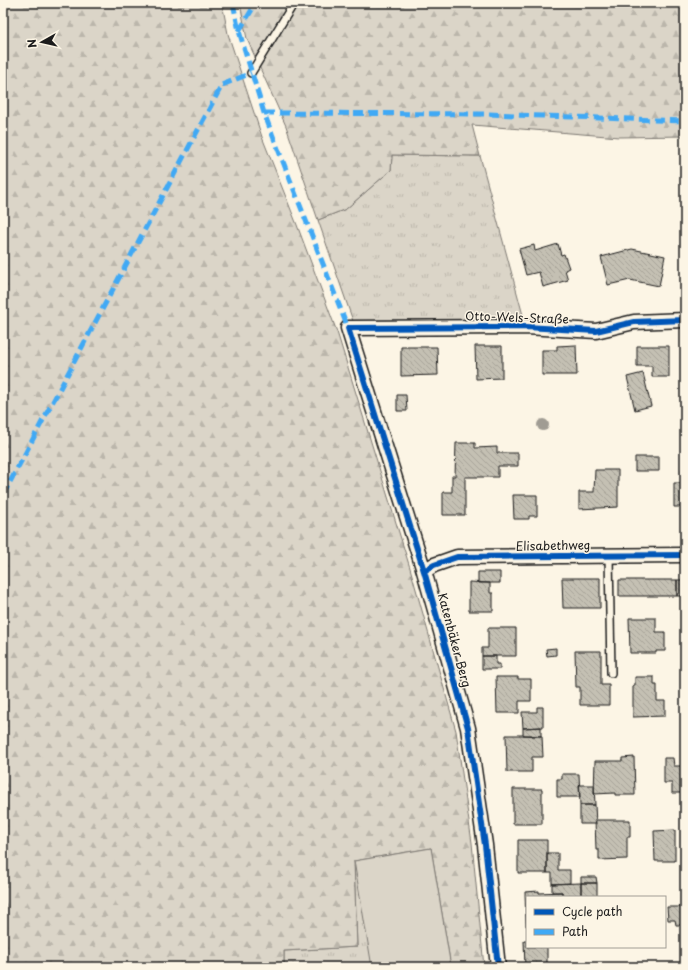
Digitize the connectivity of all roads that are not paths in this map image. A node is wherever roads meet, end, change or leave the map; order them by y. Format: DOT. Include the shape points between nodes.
graph roads {
  1 [pos="294,3"];
  2 [pos="251,73"];
  3 [pos="685,320"];
  4 [pos="348,328"];
  5 [pos="609,555"];
  6 [pos="685,555"];
  7 [pos="424,571"];
  8 [pos="611,673"];
  9 [pos="498,967"];
  1 -- 2 [label="lane"];
  3 -- 4 [label="street, Otto-Wels-Straße" via="634,322 596,331 526,327"];
  4 -- 7 [label="street, Katenbäker Berg"];
  5 -- 6 [label="street, Elisabethweg"];
  5 -- 7 [label="street, Elisabethweg" via="457,557"];
  5 -- 8 [label="lane"];
  7 -- 9 [label="street, Katenbäker Berg" via="468,728 485,845"];
}
